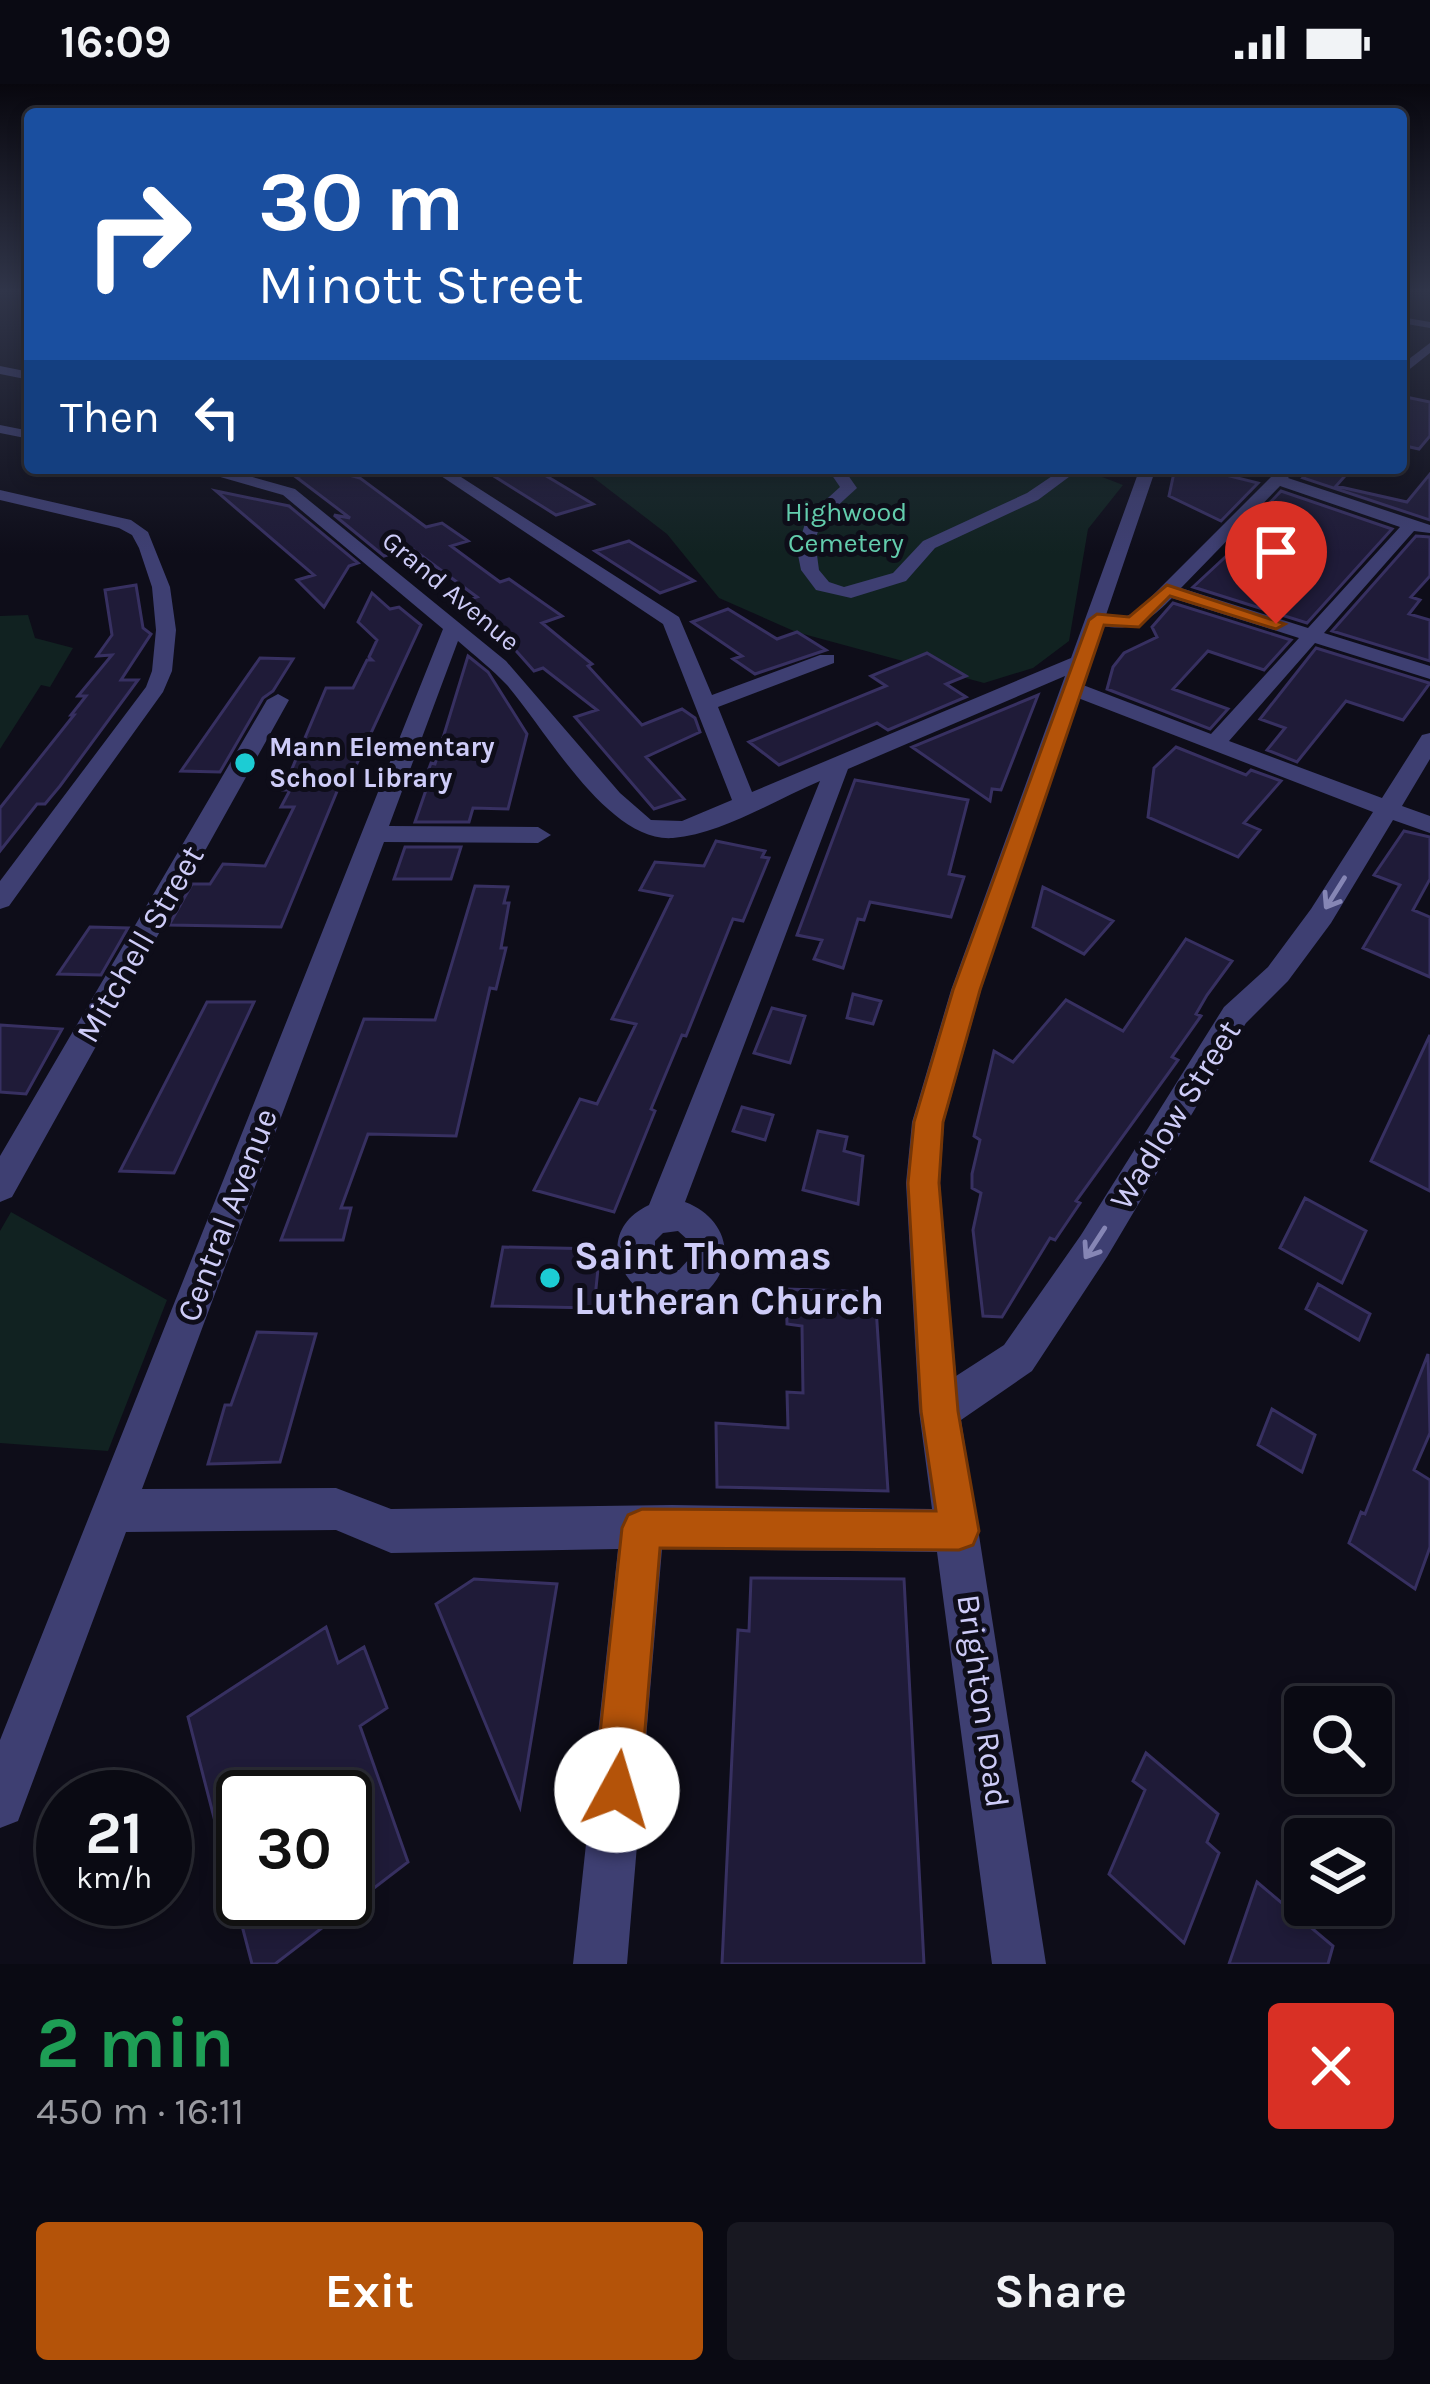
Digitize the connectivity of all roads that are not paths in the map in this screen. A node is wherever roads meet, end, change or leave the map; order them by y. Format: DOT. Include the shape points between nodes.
graph roads {
  1 [pos="226,474"];
  2 [pos="267,474"];
  3 [pos="446,474"];
  4 [pos="839,474"];
  5 [pos="1062,474"];
  6 [pos="1146,474"];
  7 [pos="1282,474"];
  8 [pos="256,480"];
  9 [pos="0,495"];
  10 [pos="1420,528"];
  11 [pos="1167,590"];
  12 [pos="1097,620"];
  13 [pos="454,627"];
  14 [pos="1312,636"];
  15 [pos="827,659"];
  16 [pos="1082,661"];
  17 [pos="1430,673"];
  18 [pos="1073,689"];
  19 [pos="278,700"];
  20 [pos="707,704"];
  21 [pos="1430,740"];
  22 [pos="1215,743"];
  23 [pos="839,763"];
  24 [pos="745,803"];
  25 [pos="1387,808"];
  26 [pos="1430,825"];
  27 [pos="374,834"];
  28 [pos="538,835"];
  29 [pos="0,900"];
  30 [pos="1,1182"];
  31 [pos="661,1218"];
  32 [pos="939,1411"];
  33 [pos="113,1511"];
  34 [pos="642,1528"];
  35 [pos="959,1531"];
  36 [pos="0,1803"];
  37 [pos="600,1964"];
  38 [pos="1019,1964"];
  1 -- 8 [label="street, Grand Avenue"];
  2 -- 8 [label="street"];
  3 -- 20 [label="street" via="672,621"];
  4 -- 5 [label="street" via="849,488 818,515 804,553 810,575 844,592 900,578 905,560 925,544"];
  6 -- 12 [label="street, Brighton Road"];
  7 -- 10 [label="street"];
  7 -- 11 [label="street"];
  8 -- 13 [label="street, Grand Avenue" via="289,492"];
  9 -- 29 [label="street" via="139,532 167,618 156,688"];
  10 -- 14 [label="street"];
  11 -- 12 [label="street" via="1133,623"];
  11 -- 14 [label="street"];
  12 -- 16 [label="street, Brighton Road"];
  13 -- 24 [label="street, Grand Avenue" via="526,691 628,816 672,831"];
  13 -- 27 [label="street, Central Avenue"];
  14 -- 17 [label="street"];
  14 -- 22 [label="street"];
  15 -- 20 [label="street"];
  16 -- 18 [label="street, Brighton Road"];
  16 -- 23 [label="street"];
  18 -- 22 [label="street"];
  18 -- 32 [label="street, Brighton Road" via="928,1122 923,1183"];
  19 -- 30 [label="street, Mitchell Street"];
  20 -- 24 [label="street"];
  21 -- 25 [label="street, Wadlow Street"];
  22 -- 25 [label="street"];
  23 -- 24 [label="street"];
  23 -- 31 [label="street"];
  25 -- 26 [label="street"];
  25 -- 32 [label="street, Wadlow Street, one-way" via="1310,930 1235,1015 1018,1358"];
  27 -- 28 [label="street"];
  27 -- 33 [label="street, Central Avenue"];
  32 -- 35 [label="street, Brighton Road"];
  33 -- 34 [label="street" via="336,1509 391,1531"];
  33 -- 36 [label="street, Central Avenue"];
  34 -- 35 [label="street"];
  34 -- 37 [label="street"];
  35 -- 38 [label="street, Brighton Road"];
}
